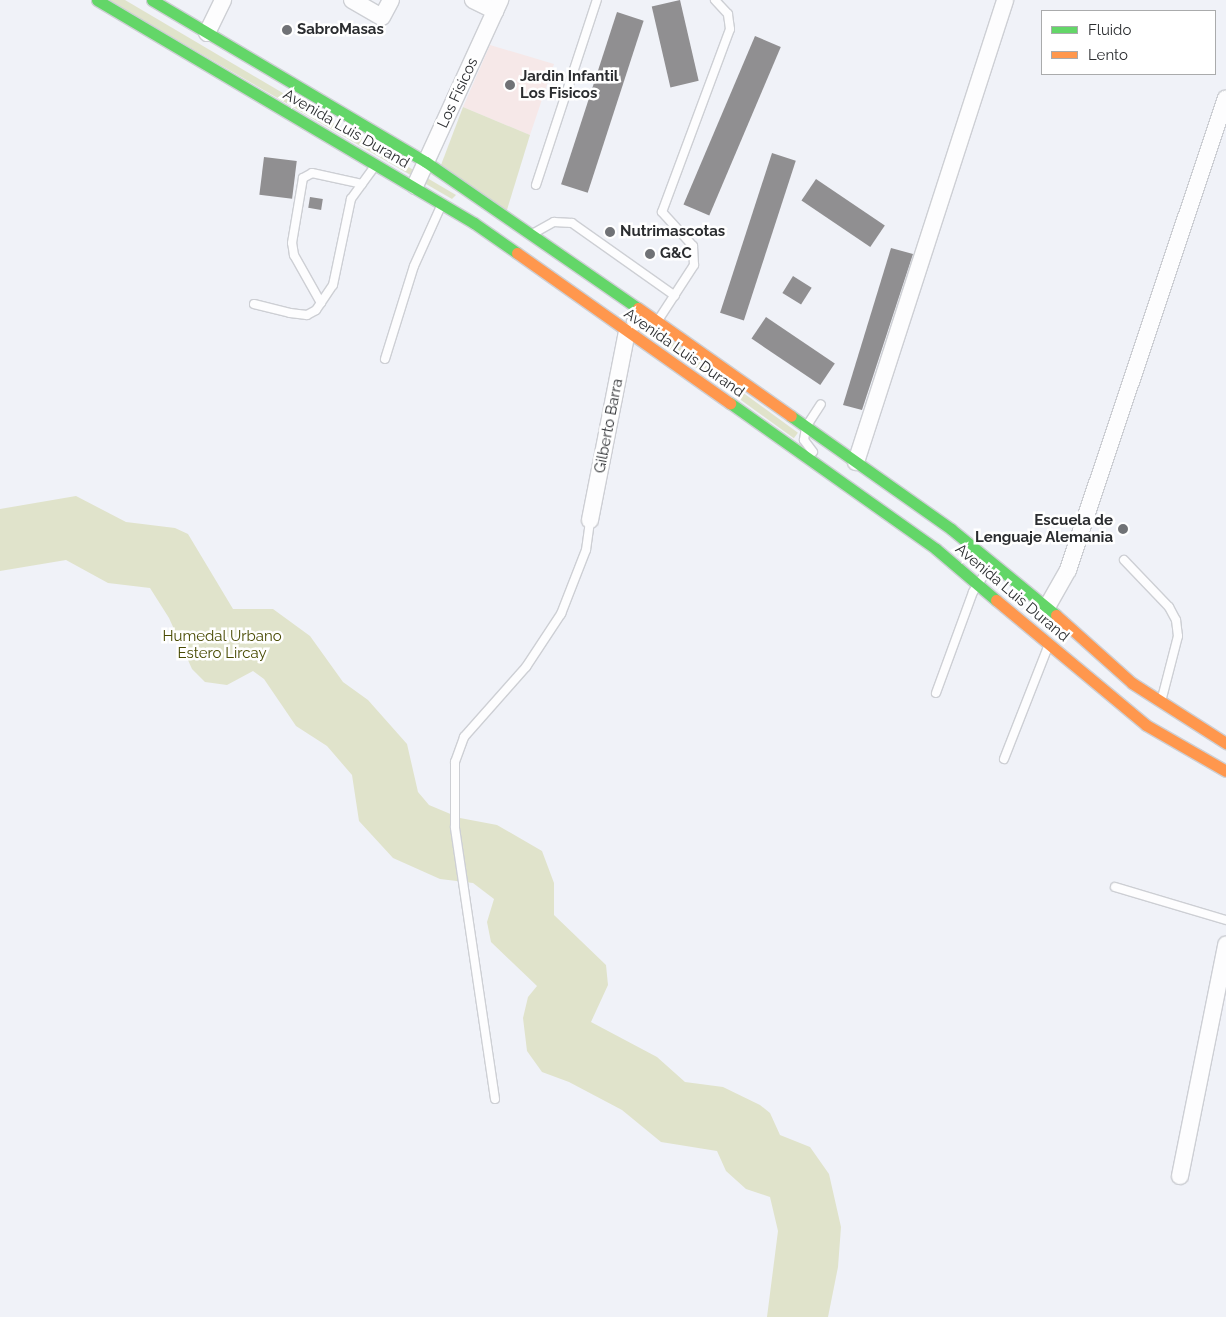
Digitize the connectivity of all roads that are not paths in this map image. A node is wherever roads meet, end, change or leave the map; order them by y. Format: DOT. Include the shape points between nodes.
graph roads {
  1 [pos="97,0"];
  2 [pos="152,0"];
  3 [pos="223,0"];
  4 [pos="352,0"];
  5 [pos="391,0"];
  6 [pos="473,0"];
  7 [pos="597,0"];
  8 [pos="715,0"];
  9 [pos="1005,0"];
  10 [pos="498,6"];
  11 [pos="207,33"];
  12 [pos="1226,99"];
  13 [pos="426,162"];
  14 [pos="377,164"];
  15 [pos="362,184"];
  16 [pos="536,185"];
  17 [pos="415,186"];
  18 [pos="442,202"];
  19 [pos="529,235"];
  20 [pos="555,281"];
  21 [pos="676,296"];
  22 [pos="320,303"];
  23 [pos="254,304"];
  24 [pos="657,322"];
  25 [pos="627,332"];
  26 [pos="385,359"];
  27 [pos="821,404"];
  28 [pos="806,427"];
  29 [pos="856,462"];
  30 [pos="848,487"];
  31 [pos="590,520"];
  32 [pos="1124,560"];
  33 [pos="993,562"];
  34 [pos="979,582"];
  35 [pos="1047,606"];
  36 [pos="1050,643"];
  37 [pos="936,694"];
  38 [pos="1161,705"];
  39 [pos="1226,743"];
  40 [pos="1004,759"];
  41 [pos="1226,771"];
  42 [pos="1115,887"];
  43 [pos="1226,920"];
  44 [pos="1226,945"];
  45 [pos="495,1099"];
  46 [pos="1180,1176"];
  1 -- 14 [label="street, Avenida Luis Durand"];
  2 -- 11 [label="street, Avenida Luis Durand"];
  3 -- 11 [label="street"];
  4 -- 5 [label="street" via="382,17"];
  6 -- 10 [label="street"];
  7 -- 16 [label="lane"];
  8 -- 21 [label="lane" via="728,14 730,29 662,206 663,216 689,241 695,252 694,265"];
  9 -- 29 [label="street"];
  10 -- 13 [label="street, Los Físicos"];
  11 -- 13 [label="street, Avenida Luis Durand"];
  12 -- 35 [label="street" via="1068,570"];
  13 -- 17 [label="street, Los Físicos"];
  13 -- 19 [label="street, Avenida Luis Durand"];
  14 -- 15 [label="lane"];
  14 -- 17 [label="street, Avenida Luis Durand"];
  15 -- 22 [label="lane" via="349,207 334,285"];
  15 -- 22 [label="lane" via="312,173 304,178 292,243 294,255"];
  17 -- 18 [label="street, Avenida Luis Durand"];
  18 -- 20 [label="street, Avenida Luis Durand"];
  18 -- 26 [label="lane" via="414,266"];
  19 -- 21 [label="lane" via="554,222 572,223"];
  19 -- 24 [label="street, Avenida Luis Durand"];
  20 -- 24 [label="lane" via="579,286 637,326"];
  20 -- 25 [label="street, Avenida Luis Durand"];
  21 -- 24 [label="lane"];
  22 -- 23 [label="lane" via="307,314"];
  24 -- 28 [label="street, Avenida Luis Durand"];
  25 -- 30 [label="street, Avenida Luis Durand"];
  25 -- 31 [label="street, Gilberto Barra"];
  27 -- 28 [label="lane"];
  28 -- 29 [label="street, Avenida Luis Durand"];
  28 -- 30 [label="lane" via="804,440 811,450 846,476"];
  29 -- 33 [label="street, Avenida Luis Durand"];
  30 -- 34 [label="street, Avenida Luis Durand"];
  31 -- 45 [label="lane" via="579,572 561,614 526,667 464,737 455,762 455,827"];
  32 -- 38 [label="lane" via="1169,607 1176,620 1178,636"];
  33 -- 34 [label="lane"];
  33 -- 35 [label="street, Avenida Luis Durand"];
  34 -- 36 [label="street, Avenida Luis Durand"];
  34 -- 37 [label="lane"];
  35 -- 38 [label="street, Avenida Luis Durand" via="1104,660"];
  36 -- 40 [label="lane"];
  36 -- 41 [label="street, Avenida Luis Durand" via="1139,720"];
  38 -- 39 [label="street, Avenida Luis Durand"];
  42 -- 43 [label="lane"];
  44 -- 46 [label="street"];
}
